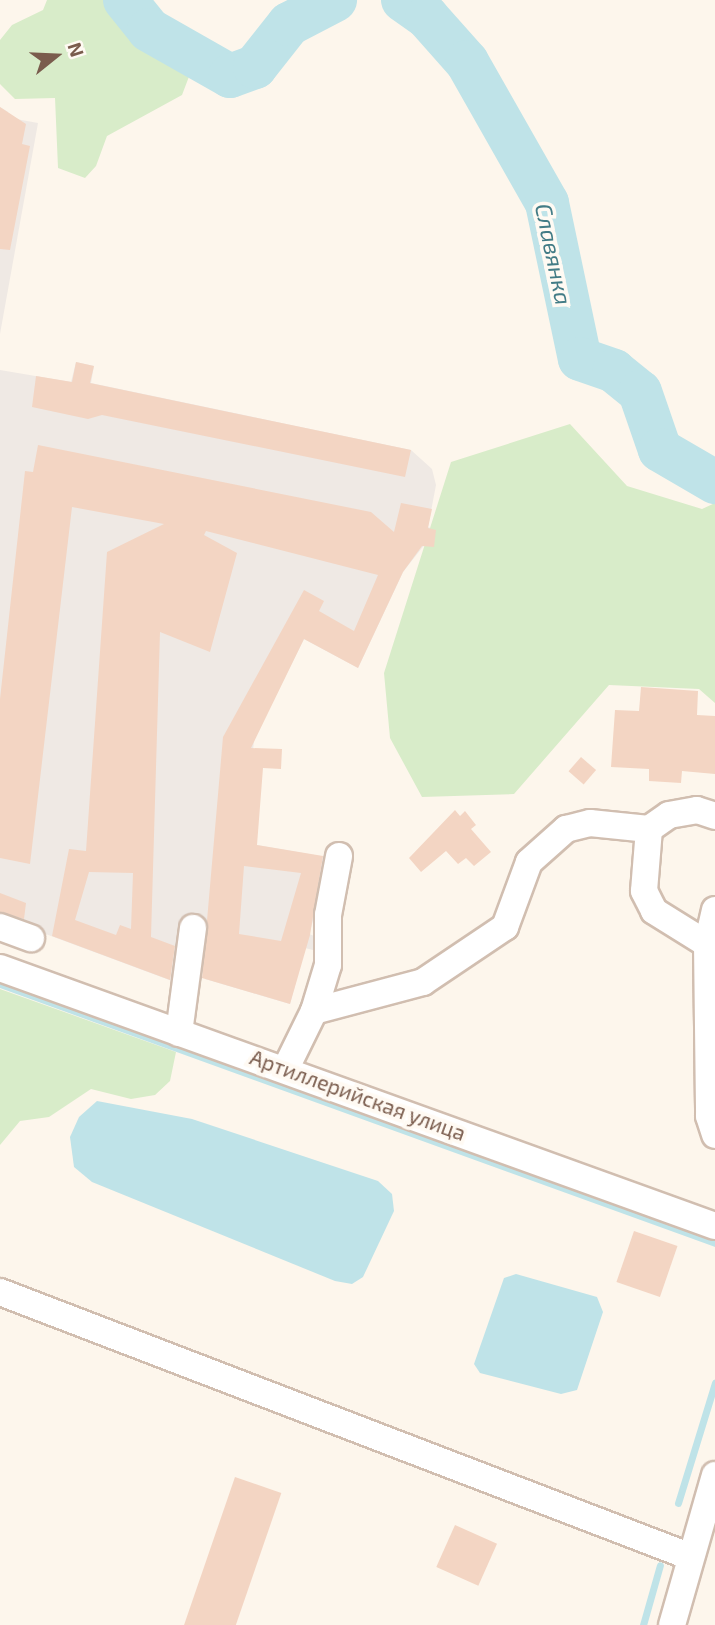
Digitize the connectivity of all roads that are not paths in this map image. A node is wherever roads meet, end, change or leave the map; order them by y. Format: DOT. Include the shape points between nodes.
graph roads {
  1 [pos="715,816"];
  2 [pos="649,829"];
  3 [pos="339,856"];
  4 [pos="715,910"];
  5 [pos="0,928"];
  6 [pos="193,928"];
  7 [pos="31,938"];
  8 [pos="707,944"];
  9 [pos="0,968"];
  10 [pos="314,1012"];
  11 [pos="179,1033"];
  12 [pos="286,1068"];
  13 [pos="715,1135"];
  14 [pos="715,1226"];
  15 [pos="0,1292"];
  16 [pos="715,1475"];
  17 [pos="691,1557"];
  18 [pos="672,1625"];
  1 -- 2 [label="street" via="697,810 669,815"];
  2 -- 8 [label="street" via="644,891 654,911"];
  2 -- 10 [label="street" via="590,823 566,829 529,862 505,927 423,982"];
  3 -- 10 [label="street" via="328,915 328,965"];
  4 -- 8 [label="street"];
  5 -- 7 [label="street"];
  6 -- 11 [label="street"];
  8 -- 13 [label="street" via="709,1116"];
  9 -- 11 [label="street, Артиллерийская улица"];
  10 -- 12 [label="street"];
  11 -- 12 [label="street, Артиллерийская улица"];
  12 -- 14 [label="street, Артиллерийская улица"];
  15 -- 17 [label="street"];
  16 -- 17 [label="street"];
  17 -- 18 [label="street"];
}
